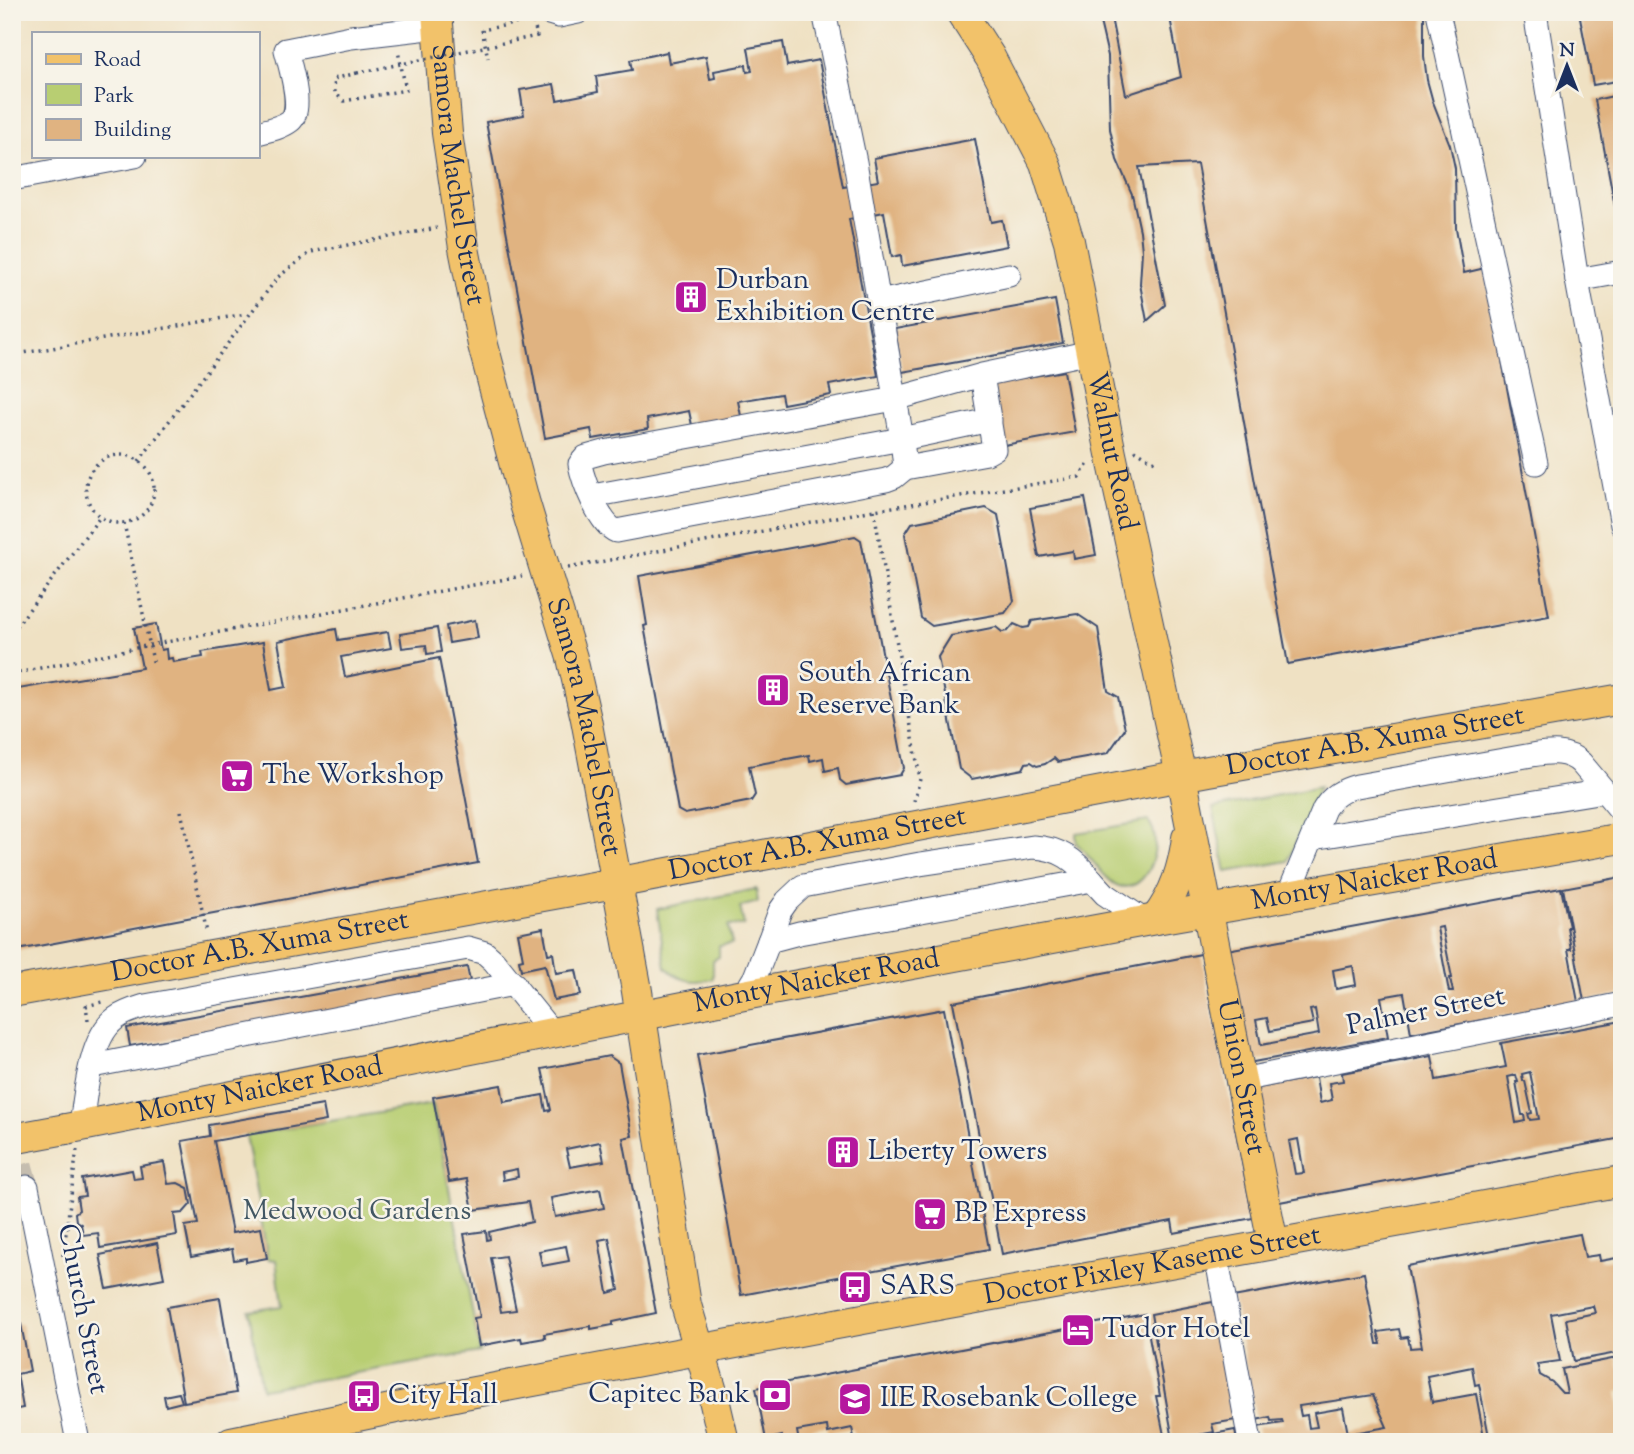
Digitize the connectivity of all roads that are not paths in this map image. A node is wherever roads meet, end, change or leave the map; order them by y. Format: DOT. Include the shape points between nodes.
graph roads {
  1 [pos="546,12"];
  2 [pos="578,12"];
  3 [pos="824,12"];
  4 [pos="961,12"];
  5 [pos="1438,12"];
  6 [pos="1535,12"];
  7 [pos="438,20"];
  8 [pos="259,132"];
  9 [pos="124,158"];
  10 [pos="12,179"];
  11 [pos="1622,272"];
  12 [pos="1009,275"];
  13 [pos="1577,280"];
  14 [pos="878,302"];
  15 [pos="1091,352"];
  16 [pos="982,375"];
  17 [pos="895,399"];
  18 [pos="990,420"];
  19 [pos="902,439"];
  20 [pos="1536,463"];
  21 [pos="905,468"];
  22 [pos="592,496"];
  23 [pos="1622,525"];
  24 [pos="1622,699"];
  25 [pos="1181,776"];
  26 [pos="1604,791"];
  27 [pos="1622,812"];
  28 [pos="1188,820"];
  29 [pos="1313,838"];
  30 [pos="1622,838"];
  31 [pos="1092,880"];
  32 [pos="615,883"];
  33 [pos="1288,896"];
  34 [pos="1206,910"];
  35 [pos="1151,920"];
  36 [pos="769,941"];
  37 [pos="514,984"];
  38 [pos="12,992"];
  39 [pos="744,995"];
  40 [pos="1622,1004"];
  41 [pos="641,1017"];
  42 [pos="552,1034"];
  43 [pos="92,1066"];
  44 [pos="1241,1080"];
  45 [pos="74,1128"];
  46 [pos="12,1139"];
  47 [pos="1622,1181"];
  48 [pos="27,1187"];
  49 [pos="1273,1243"];
  50 [pos="1216,1254"];
  51 [pos="700,1349"];
  52 [pos="78,1442"];
  53 [pos="231,1442"];
  54 [pos="724,1442"];
  55 [pos="1250,1442"];
  1 -- 2 [label="street" via="558,16"];
  3 -- 14 [label="street"];
  4 -- 15 [label="main road, Walnut Road" via="1045,163 1069,241"];
  5 -- 20 [label="street"];
  6 -- 13 [label="street"];
  7 -- 8 [label="street" via="286,50 295,116"];
  7 -- 32 [label="main road, Samora Machel Street" via="447,133 483,345 572,658"];
  9 -- 10 [label="street"];
  11 -- 13 [label="street"];
  12 -- 14 [label="street"];
  13 -- 23 [label="street"];
  14 -- 17 [label="street"];
  15 -- 16 [label="street"];
  15 -- 25 [label="main road, Walnut Road"];
  16 -- 17 [label="street"];
  16 -- 18 [label="street"];
  17 -- 19 [label="street"];
  17 -- 22 [label="street" via="586,457 581,472"];
  18 -- 19 [label="street"];
  18 -- 21 [label="street" via="995,444 987,453"];
  19 -- 21 [label="street"];
  19 -- 22 [label="street"];
  21 -- 22 [label="street" via="886,480 616,531 601,518"];
  24 -- 25 [label="main road, Doctor A.B. Xuma Street"];
  25 -- 28 [label="main road, Walnut Road"];
  25 -- 32 [label="main road, Doctor A.B. Xuma Street"];
  26 -- 27 [label="street"];
  26 -- 29 [label="street"];
  26 -- 29 [label="street" via="1574,757 1558,752 1532,755 1343,790 1324,809"];
  28 -- 34 [label="main road, Walnut Road"];
  28 -- 35 [label="main road" via="1175,888"];
  29 -- 33 [label="street"];
  30 -- 33 [label="main road, Monty Naicker Road"];
  31 -- 35 [label="street" via="1105,894"];
  31 -- 36 [label="street"];
  31 -- 36 [label="street" via="1064,853 1047,847 866,874 803,886 780,911"];
  32 -- 38 [label="main road, Doctor A.B. Xuma Street"];
  32 -- 41 [label="main road, Samora Machel Street"];
  33 -- 34 [label="main road, Monty Naicker Road"];
  34 -- 35 [label="main road, Monty Naicker Road"];
  34 -- 44 [label="main road, Union Street"];
  35 -- 39 [label="main road, Monty Naicker Road"];
  36 -- 39 [label="street"];
  37 -- 42 [label="street"];
  37 -- 43 [label="street"];
  37 -- 43 [label="street" via="485,953 468,948 145,1006 115,1019 104,1031"];
  39 -- 41 [label="main road, Monty Naicker Road"];
  40 -- 44 [label="street, Palmer Street"];
  41 -- 42 [label="main road, Monty Naicker Road"];
  41 -- 51 [label="main road, Samora Machel Street" via="686,1305"];
  42 -- 45 [label="main road, Monty Naicker Road"];
  43 -- 45 [label="street"];
  44 -- 49 [label="main road, Union Street"];
  45 -- 46 [label="main road, Monty Naicker Road, bridge"];
  47 -- 49 [label="main road, Doctor Pixley Kaseme Street"];
  48 -- 52 [label="street, Church Street"];
  49 -- 50 [label="main road, Doctor Pixley Kaseme Street"];
  50 -- 51 [label="main road, Doctor Pixley Kaseme Street"];
  50 -- 55 [label="street"];
  51 -- 53 [label="main road, Doctor Pixley Kaseme Street"];
  51 -- 54 [label="main road, Samora Machel Street"];
}
